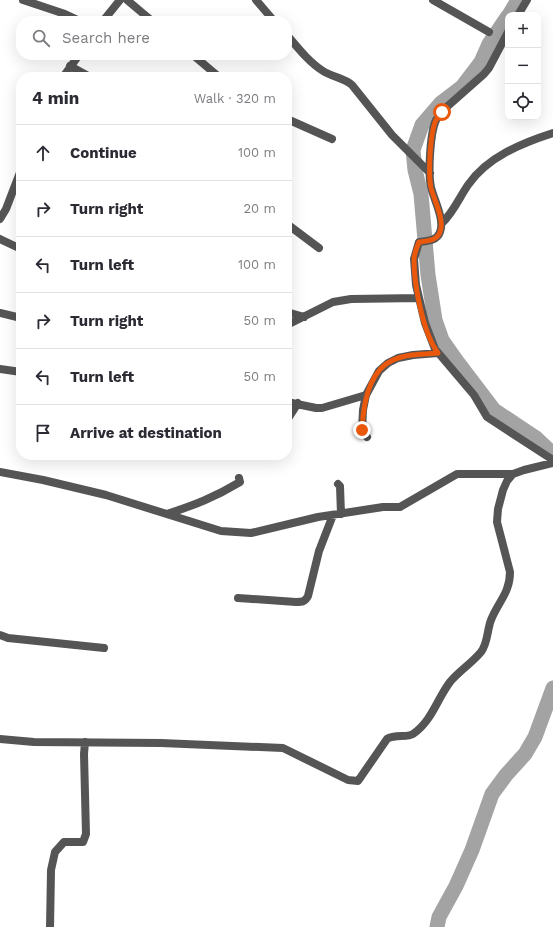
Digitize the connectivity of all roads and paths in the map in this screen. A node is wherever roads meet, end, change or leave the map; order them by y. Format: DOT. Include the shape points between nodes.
graph roads {
  1 [pos="23,0"];
  2 [pos="120,0"];
  3 [pos="127,0"];
  4 [pos="256,0"];
  5 [pos="433,0"];
  6 [pos="527,0"];
  7 [pos="520,12"];
  8 [pos="69,16"];
  9 [pos="107,16"];
  10 [pos="146,16"];
  11 [pos="270,16"];
  12 [pos="489,32"];
  13 [pos="505,38"];
  14 [pos="292,40"];
  15 [pos="75,60"];
  16 [pos="198,60"];
  17 [pos="70,66"];
  18 [pos="66,72"];
  19 [pos="81,72"];
  20 [pos="213,72"];
  21 [pos="292,121"];
  22 [pos="553,133"];
  23 [pos="332,140"];
  24 [pos="430,173"];
  25 [pos="16,183"];
  26 [pos="0,219"];
  27 [pos="442,223"];
  28 [pos="292,228"];
  29 [pos="0,239"];
  30 [pos="16,247"];
  31 [pos="318,248"];
  32 [pos="419,298"];
  33 [pos="0,313"];
  34 [pos="292,313"];
  35 [pos="16,317"];
  36 [pos="304,317"];
  37 [pos="292,322"];
  38 [pos="438,353"];
  39 [pos="0,369"];
  40 [pos="16,371"];
  41 [pos="366,395"];
  42 [pos="292,402"];
  43 [pos="298,403"];
  44 [pos="292,412"];
  45 [pos="367,437"];
  46 [pos="553,462"];
  47 [pos="0,472"];
  48 [pos="513,474"];
  49 [pos="239,478"];
  50 [pos="338,484"];
  51 [pos="168,514"];
  52 [pos="337,514"];
  53 [pos="238,598"];
  54 [pos="0,635"];
  55 [pos="104,648"];
  56 [pos="0,739"];
  57 [pos="85,742"];
  58 [pos="50,927"];
  1 -- 8 [label="street"];
  2 -- 9 [label="street"];
  3 -- 10 [label="street"];
  4 -- 11 [label="street"];
  5 -- 12 [label="street"];
  6 -- 7 [label="street"];
  13 -- 24 [label="street" via="484,74 436,120"];
  14 -- 24 [label="street" via="316,66 352,84 392,135"];
  15 -- 17 [label="street"];
  16 -- 20 [label="street"];
  17 -- 18 [label="street"];
  17 -- 19 [label="street"];
  21 -- 23 [label="street"];
  22 -- 27 [label="street" via="529,141 486,166 468,184"];
  24 -- 27 [label="street" via="431,188"];
  25 -- 26 [label="street"];
  27 -- 32 [label="street" via="440,234 434,240 419,242 414,259"];
  28 -- 31 [label="street"];
  29 -- 30 [label="street"];
  32 -- 36 [label="street" via="341,300 322,306"];
  32 -- 38 [label="street" via="425,323"];
  33 -- 35 [label="street"];
  34 -- 36 [label="street"];
  36 -- 37 [label="street"];
  38 -- 41 [label="street" via="402,357 388,363 379,370"];
  38 -- 46 [label="street" via="474,395 487,417"];
  39 -- 40 [label="street"];
  41 -- 43 [label="street" via="322,408"];
  41 -- 45 [label="street" via="362,430"];
  42 -- 43 [label="street"];
  43 -- 44 [label="street"];
  46 -- 48 [label="street"];
  47 -- 51 [label="street" via="106,495"];
  48 -- 52 [label="street" via="457,474 400,508"];
  48 -- 57 [label="street" via="503,490 497,522 510,580 491,620 482,652 450,682 423,726 411,735 392,736 386,739 358,781 348,780 283,748"];
  49 -- 51 [label="street" via="240,482 214,497"];
  50 -- 52 [label="street" via="340,486"];
  51 -- 52 [label="street" via="221,531 251,533"];
  52 -- 53 [label="street" via="319,551 306,601"];
  54 -- 55 [label="street"];
  56 -- 57 [label="street"];
  57 -- 58 [label="street" via="86,834 83,842 64,842 55,852 51,870"];
}
